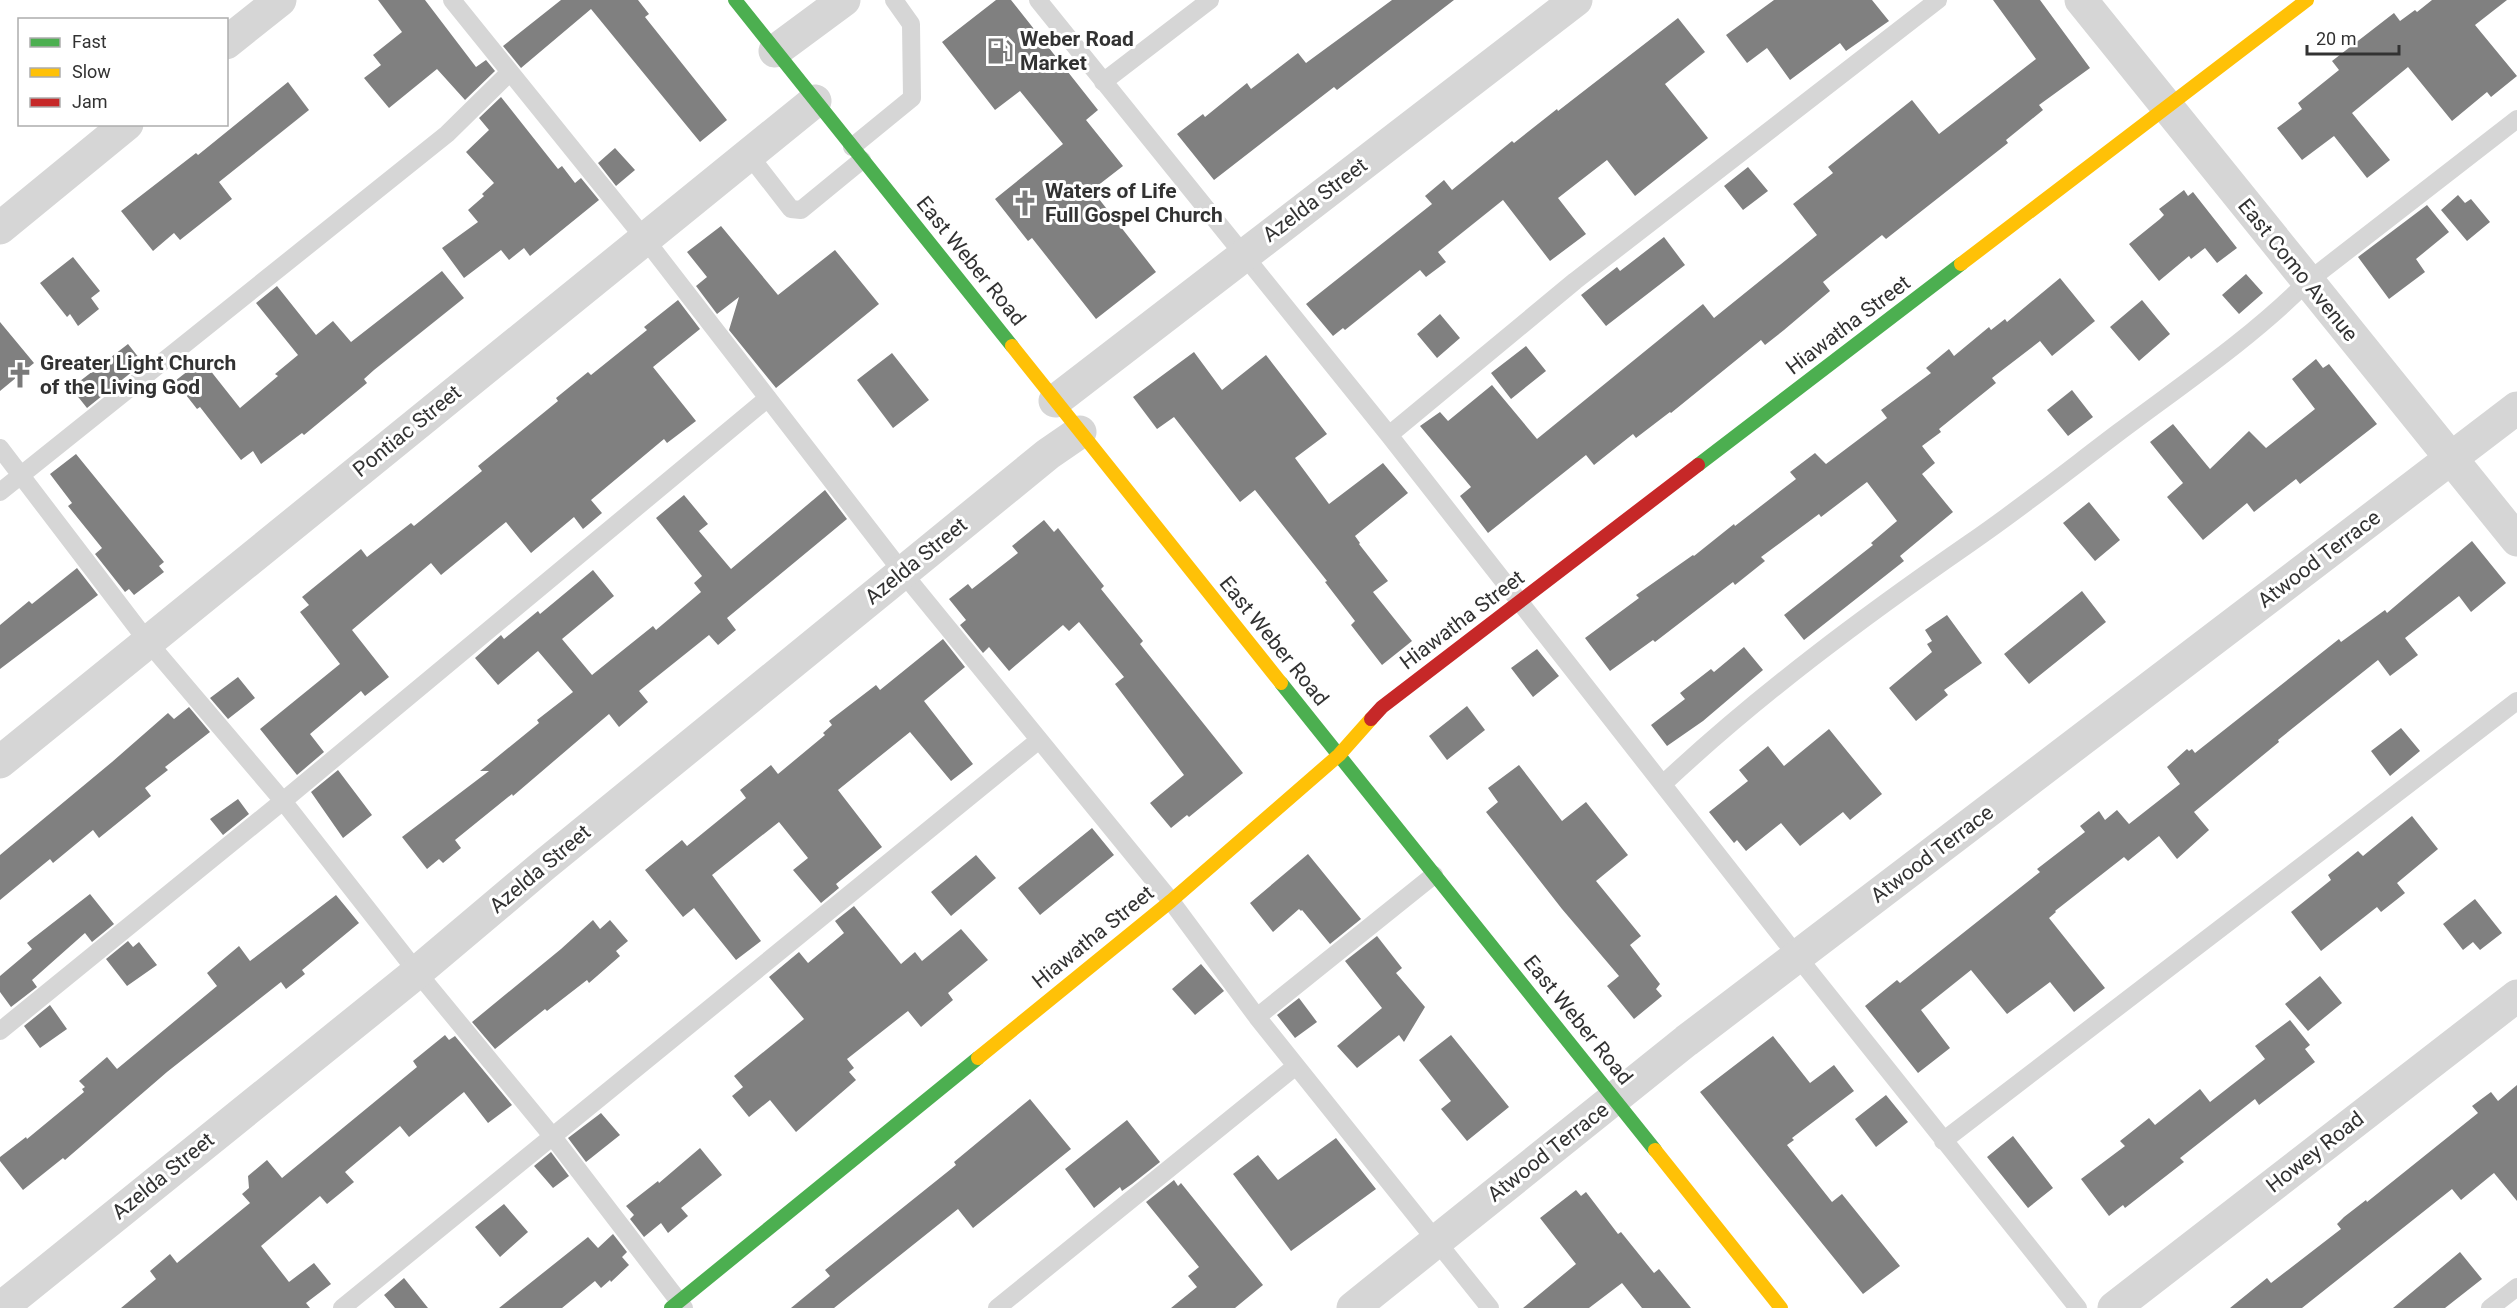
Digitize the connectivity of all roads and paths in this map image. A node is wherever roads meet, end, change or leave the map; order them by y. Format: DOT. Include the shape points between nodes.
graph roads {
  1 [pos="280,0"];
  2 [pos="452,0"];
  3 [pos="735,0"];
  4 [pos="844,0"];
  5 [pos="894,0"];
  6 [pos="1038,0"];
  7 [pos="1210,0"];
  8 [pos="1576,0"];
  9 [pos="1938,0"];
  10 [pos="2081,0"];
  11 [pos="2307,0"];
  12 [pos="228,41"];
  13 [pos="775,51"];
  14 [pos="510,72"];
  15 [pos="1103,82"];
  16 [pos="815,102"];
  17 [pos="2166,108"];
  18 [pos="2517,119"];
  19 [pos="125,126"];
  20 [pos="857,153"];
  21 [pos="749,155"];
  22 [pos="0,228"];
  23 [pos="645,239"];
  24 [pos="1243,255"];
  25 [pos="2307,282"];
  26 [pos="768,398"];
  27 [pos="1055,401"];
  28 [pos="2517,408"];
  29 [pos="1080,432"];
  30 [pos="1389,435"];
  31 [pos="0,448"];
  32 [pos="2451,458"];
  33 [pos="22,474"];
  34 [pos="0,492"];
  35 [pos="2517,540"];
  36 [pos="903,573"];
  37 [pos="1521,602"];
  38 [pos="148,642"];
  39 [pos="2517,701"];
  40 [pos="1039,740"];
  41 [pos="1339,755"];
  42 [pos="0,762"];
  43 [pos="1663,784"];
  44 [pos="283,801"];
  45 [pos="1434,875"];
  46 [pos="1171,902"];
  47 [pos="1797,956"];
  48 [pos="417,972"];
  49 [pos="2517,996"];
  50 [pos="1257,1017"];
  51 [pos="0,1031"];
  52 [pos="1296,1066"];
  53 [pos="1614,1099"];
  54 [pos="553,1137"];
  55 [pos="1943,1141"];
  56 [pos="1435,1242"];
  57 [pos="2517,1287"];
  58 [pos="678,1306"];
  59 [pos="1,1308"];
  60 [pos="342,1308"];
  61 [pos="997,1308"];
  62 [pos="1353,1308"];
  63 [pos="1490,1308"];
  64 [pos="1781,1308"];
  65 [pos="2078,1308"];
  66 [pos="2114,1308"];
  67 [pos="2490,1308"];
  1 -- 12 [label="street"];
  2 -- 14 [label="lane"];
  3 -- 13 [label="street, East Weber Road"];
  4 -- 13 [label="street"];
  5 -- 20 [label="lane" via="911,24 912,98"];
  6 -- 15 [label="lane"];
  7 -- 15 [label="lane"];
  8 -- 24 [label="street, Azelda Street"];
  9 -- 30 [label="lane" via="1575,281"];
  10 -- 17 [label="street, East Como Avenue"];
  11 -- 17 [label="street, Hiawatha Street"];
  13 -- 16 [label="street, East Weber Road"];
  14 -- 23 [label="lane"];
  14 -- 33 [label="lane" via="447,134"];
  15 -- 24 [label="lane"];
  16 -- 20 [label="street, East Weber Road"];
  16 -- 21 [label="street, Pontiac Street"];
  17 -- 25 [label="street, East Como Avenue"];
  17 -- 37 [label="street, Hiawatha Street"];
  18 -- 25 [label="lane"];
  19 -- 22 [label="street"];
  20 -- 21 [label="lane" via="801,210 795,211"];
  20 -- 27 [label="street, East Weber Road"];
  21 -- 23 [label="street, Pontiac Street"];
  23 -- 26 [label="lane"];
  23 -- 38 [label="street, Pontiac Street"];
  24 -- 27 [label="street, Azelda Street"];
  24 -- 30 [label="lane"];
  25 -- 32 [label="street, East Como Avenue"];
  25 -- 43 [label="lane" via="2282,307 2177,388 1847,631 1712,739"];
  26 -- 36 [label="lane"];
  26 -- 44 [label="lane"];
  27 -- 29 [label="street, East Weber Road"];
  28 -- 32 [label="street, Atwood Terrace"];
  29 -- 36 [label="street, Azelda Street"];
  29 -- 41 [label="street, East Weber Road"];
  30 -- 37 [label="lane"];
  31 -- 33 [label="lane"];
  32 -- 35 [label="street, East Como Avenue"];
  32 -- 47 [label="street, Atwood Terrace"];
  33 -- 34 [label="lane"];
  33 -- 38 [label="lane"];
  36 -- 40 [label="lane"];
  36 -- 48 [label="street, Azelda Street" via="552,857"];
  37 -- 41 [label="street, Hiawatha Street" via="1382,708"];
  37 -- 43 [label="lane"];
  38 -- 42 [label="street, Pontiac Street"];
  38 -- 44 [label="lane"];
  39 -- 55 [label="lane"];
  40 -- 46 [label="lane"];
  40 -- 54 [label="lane"];
  41 -- 45 [label="street, East Weber Road"];
  41 -- 46 [label="street, Hiawatha Street"];
  43 -- 47 [label="lane"];
  44 -- 48 [label="lane"];
  44 -- 51 [label="lane"];
  45 -- 50 [label="lane"];
  45 -- 53 [label="street, East Weber Road"];
  46 -- 50 [label="lane"];
  46 -- 58 [label="street, Hiawatha Street"];
  47 -- 53 [label="street, Atwood Terrace"];
  47 -- 55 [label="lane"];
  48 -- 54 [label="lane"];
  48 -- 59 [label="street, Azelda Street"];
  49 -- 66 [label="street, Howey Road"];
  50 -- 52 [label="lane"];
  52 -- 56 [label="lane"];
  52 -- 61 [label="lane"];
  53 -- 56 [label="street, Atwood Terrace"];
  53 -- 64 [label="street, East Weber Road"];
  54 -- 58 [label="lane"];
  54 -- 60 [label="lane"];
  55 -- 65 [label="lane"];
  56 -- 62 [label="street, Atwood Terrace"];
  56 -- 63 [label="lane"];
  57 -- 67 [label="lane"];
}
